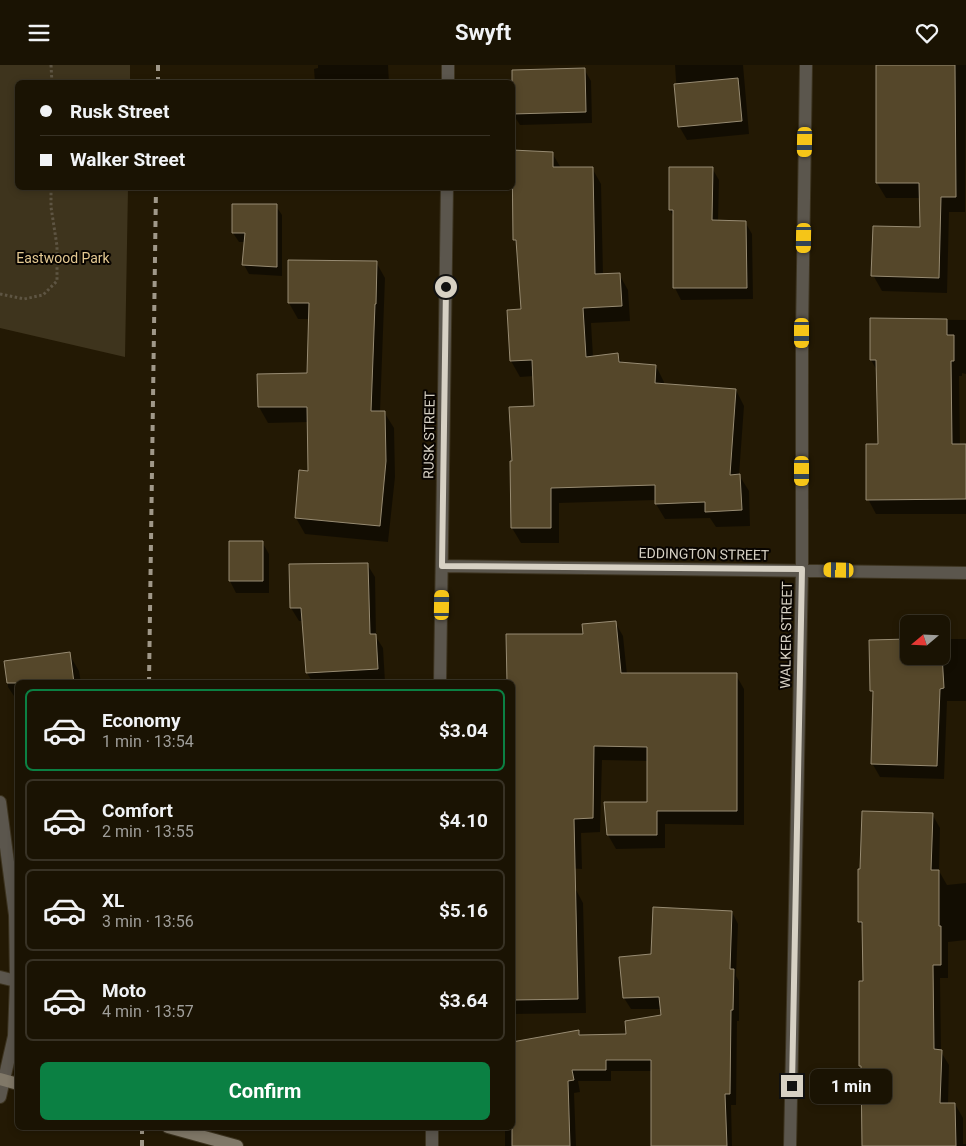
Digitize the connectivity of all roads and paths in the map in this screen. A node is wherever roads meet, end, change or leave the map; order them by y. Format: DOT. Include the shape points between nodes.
graph roads {
  1 [pos="51,65"];
  2 [pos="448,65"];
  3 [pos="806,65"];
  4 [pos="52,80"];
  5 [pos="448,80"];
  6 [pos="52,190"];
  7 [pos="447,190"];
  8 [pos="0,294"];
  9 [pos="442,566"];
  10 [pos="802,569"];
  11 [pos="966,573"];
  12 [pos="440,680"];
  13 [pos="0,802"];
  14 [pos="15,915"];
  15 [pos="0,977"];
  16 [pos="15,981"];
  17 [pos="15,1008"];
  18 [pos="2,1080"];
  19 [pos="15,1083"];
  20 [pos="0,1097"];
  21 [pos="179,1130"];
  22 [pos="432,1130"];
  23 [pos="236,1146"];
  24 [pos="432,1146"];
  25 [pos="790,1146"];
  1 -- 4 [label="path"];
  2 -- 5 [label="street"];
  3 -- 10 [label="street, WALKER STREET"];
  6 -- 8 [label="path" via="57,281 43,295 24,299"];
  7 -- 9 [label="street, RUSK STREET"];
  9 -- 10 [label="street, EDDINGTON STREET"];
  9 -- 12 [label="street, RUSK STREET"];
  10 -- 11 [label="street, EDDINGTON STREET"];
  10 -- 25 [label="street, WALKER STREET"];
  13 -- 14 [label="street"];
  15 -- 16 [label="street"];
  17 -- 18 [label="street" via="14,1036"];
  18 -- 19 [label="main road"];
  18 -- 20 [label="street"];
  21 -- 23 [label="main road"];
  22 -- 24 [label="street"];
}
